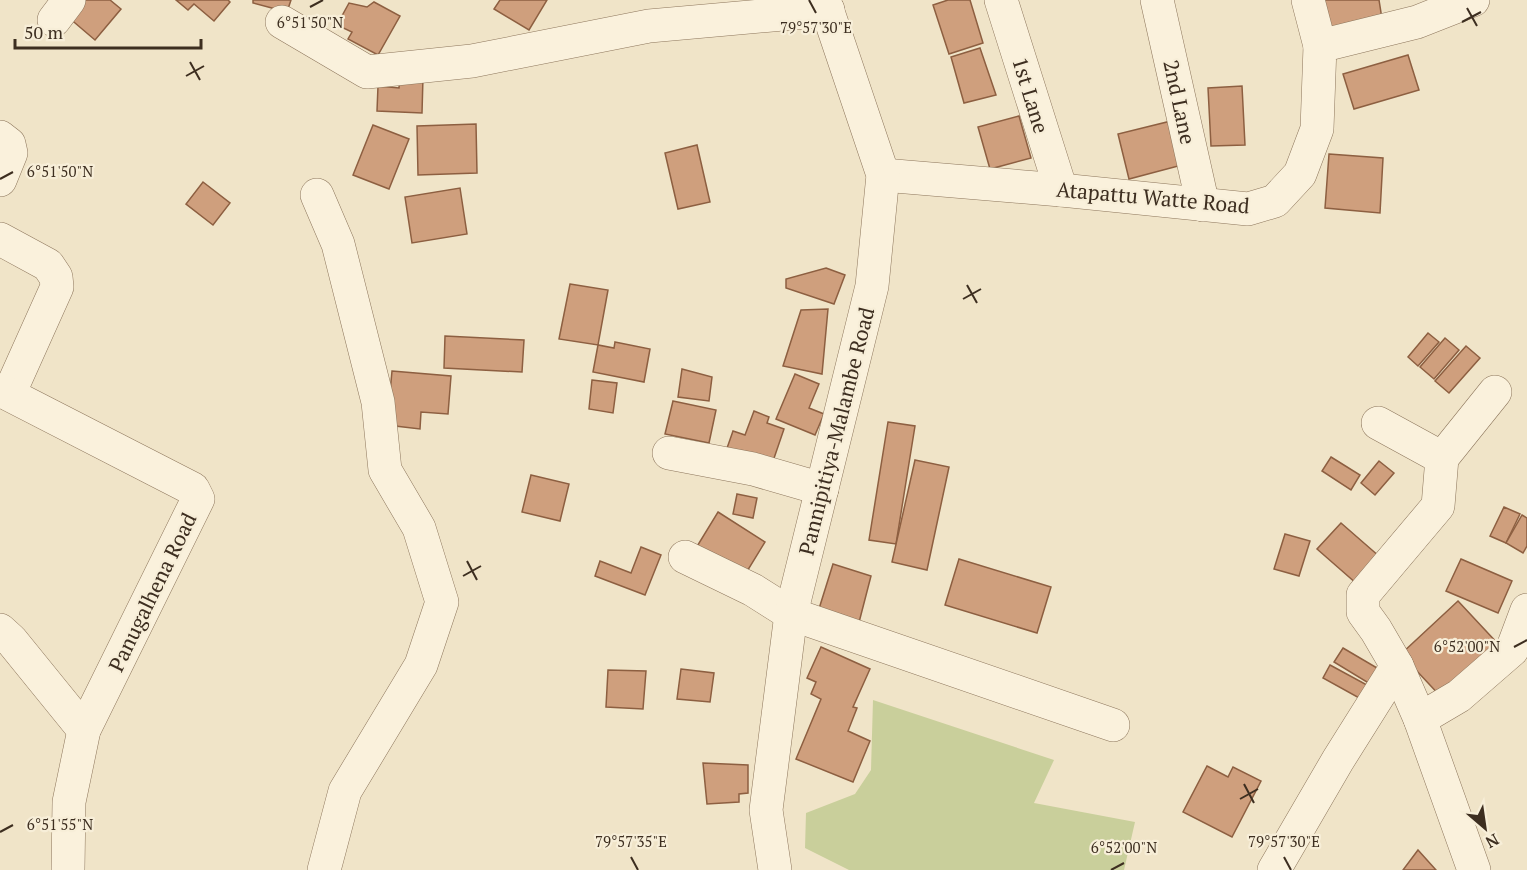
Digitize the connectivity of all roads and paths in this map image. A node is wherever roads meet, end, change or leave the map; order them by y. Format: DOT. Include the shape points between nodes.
graph roads {
  1 [pos="1001,0"];
  2 [pos="1157,0"];
  3 [pos="1308,0"];
  4 [pos="1473,0"];
  5 [pos="826,5"];
  6 [pos="282,22"];
  7 [pos="1320,46"];
  8 [pos="0,137"];
  9 [pos="884,175"];
  10 [pos="0,180"];
  11 [pos="1061,190"];
  12 [pos="317,195"];
  13 [pos="1203,205"];
  14 [pos="0,239"];
  15 [pos="5,392"];
  16 [pos="1495,392"];
  17 [pos="1378,423"];
  18 [pos="669,453"];
  19 [pos="1442,458"];
  20 [pos="822,489"];
  21 [pos="686,557"];
  22 [pos="1527,610"];
  23 [pos="791,614"];
  24 [pos="0,630"];
  25 [pos="1397,666"];
  26 [pos="1419,719"];
  27 [pos="1113,725"];
  28 [pos="84,730"];
  29 [pos="68,870"];
  30 [pos="324,870"];
  31 [pos="775,870"];
  32 [pos="1274,870"];
  33 [pos="1474,870"];
  1 -- 11 [label="street, 1st Lane"];
  2 -- 13 [label="street, 2nd Lane"];
  3 -- 7 [label="street, Atapattu Watte Road"];
  4 -- 7 [label="street" via="1417,22"];
  5 -- 6 [label="street" via="650,26 472,61 367,72"];
  5 -- 9 [label="street, Pannipitiya-Malambe Road"];
  7 -- 13 [label="street, Atapattu Watte Road" via="1317,129 1300,174 1275,201 1248,209"];
  8 -- 10 [label="street" via="9,144 11,153"];
  9 -- 11 [label="street, Atapattu Watte Road"];
  9 -- 20 [label="street, Pannipitiya-Malambe Road" via="872,286"];
  11 -- 13 [label="street, Atapattu Watte Road"];
  12 -- 30 [label="street" via="338,244 378,402 385,470 419,528 442,602 421,665 345,791"];
  14 -- 15 [label="street" via="48,265 57,287"];
  15 -- 28 [label="street, Panugalhena Road" via="193,489 198,499"];
  16 -- 19 [label="street"];
  17 -- 19 [label="street"];
  18 -- 20 [label="street" via="753,469"];
  19 -- 25 [label="street" via="1438,506 1363,595 1363,612"];
  20 -- 23 [label="street, Pannipitiya-Malambe Road"];
  21 -- 23 [label="street"];
  22 -- 26 [label="street" via="1512,650 1459,696"];
  23 -- 27 [label="street"];
  23 -- 31 [label="street, Pannipitiya-Malambe Road" via="766,810"];
  24 -- 28 [label="street"];
  25 -- 26 [label="street"];
  25 -- 32 [label="street"];
  26 -- 33 [label="street"];
  28 -- 29 [label="street, Panugalhena Road" via="69,802"];
}
